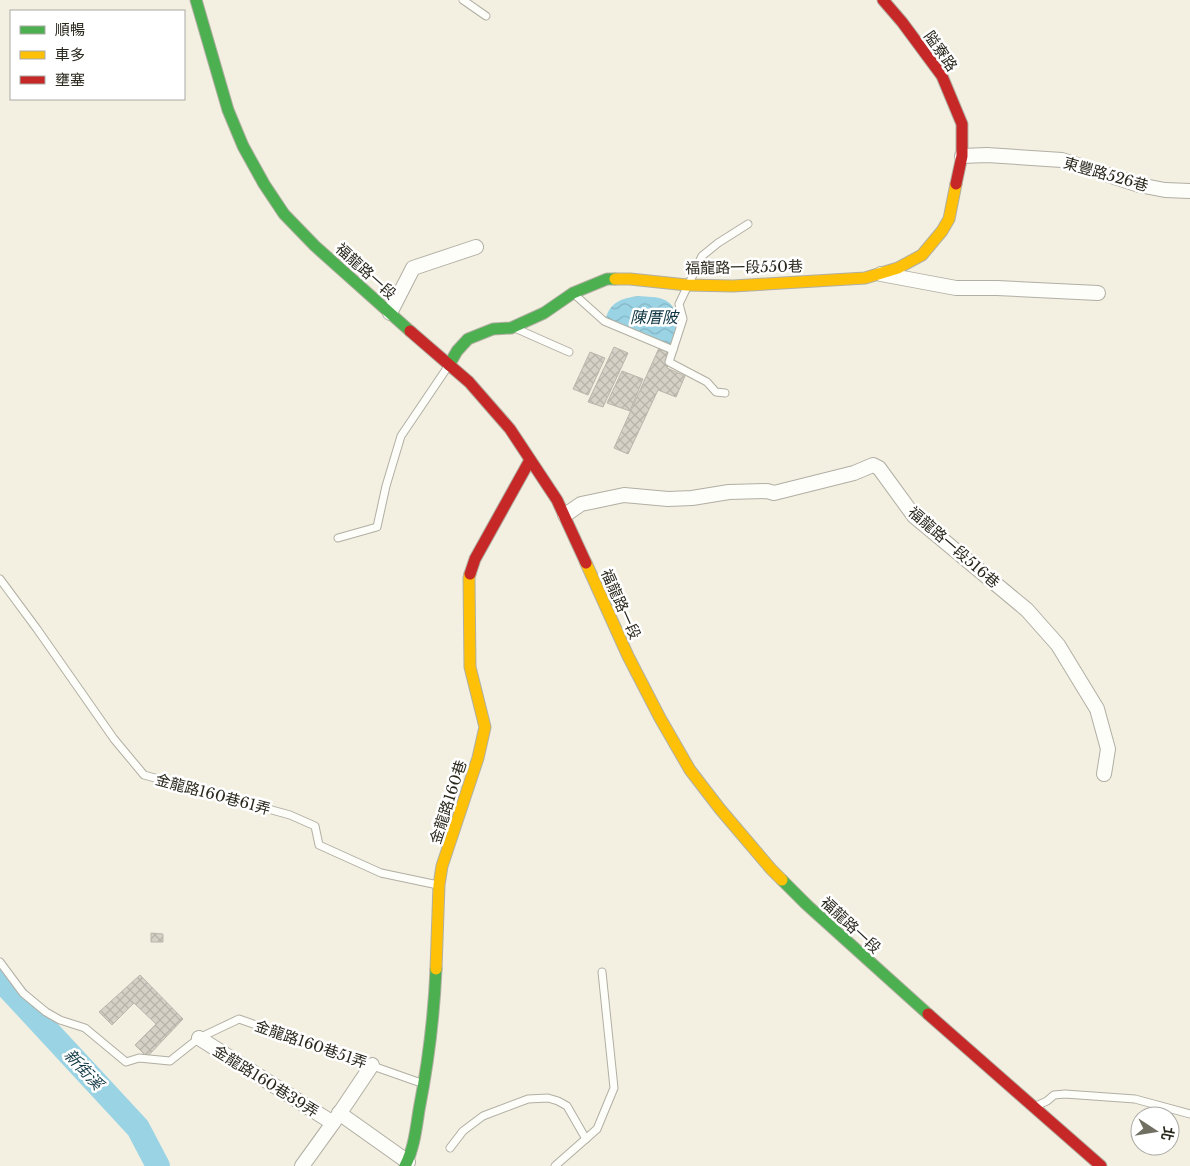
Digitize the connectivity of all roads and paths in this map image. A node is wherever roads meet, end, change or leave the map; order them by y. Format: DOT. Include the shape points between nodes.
graph roads {
  1 [pos="196,0"];
  2 [pos="463,0"];
  3 [pos="883,0"];
  4 [pos="486,16"];
  5 [pos="962,156"];
  6 [pos="1190,191"];
  7 [pos="748,224"];
  8 [pos="476,247"];
  9 [pos="879,274"];
  10 [pos="687,285"];
  11 [pos="573,293"];
  12 [pos="1098,294"];
  13 [pos="390,313"];
  14 [pos="512,327"];
  15 [pos="673,350"];
  16 [pos="569,352"];
  17 [pos="449,365"];
  18 [pos="725,393"];
  19 [pos="530,460"];
  20 [pos="565,515"];
  21 [pos="338,538"];
  22 [pos="0,580"];
  23 [pos="1104,774"];
  24 [pos="439,885"];
  25 [pos="0,962"];
  26 [pos="602,972"];
  27 [pos="199,1038"];
  28 [pos="372,1065"];
  29 [pos="424,1084"];
  30 [pos="1033,1107"];
  31 [pos="1190,1114"];
  32 [pos="336,1118"];
  33 [pos="586,1139"];
  34 [pos="450,1148"];
  35 [pos="406,1164"];
  36 [pos="302,1166"];
  37 [pos="555,1166"];
  38 [pos="1101,1166"];
  1 -- 13 [label="street, 福龍路一段" via="228,110 264,184 284,214 315,246"];
  2 -- 4 [label="lane"];
  3 -- 5 [label="street, 隘寮路" via="942,76 962,124"];
  5 -- 6 [label="street, 東豐路526巷" via="1062,160 1139,185"];
  5 -- 9 [label="street, 福龍路一段550巷" via="949,219 942,231 922,255"];
  7 -- 10 [label="lane" via="702,256"];
  8 -- 13 [label="street" via="413,268"];
  9 -- 10 [label="street, 福龍路一段550巷" via="865,278 733,286"];
  9 -- 12 [label="street" via="956,288"];
  10 -- 11 [label="street, 福龍路一段550巷" via="630,278 607,279"];
  10 -- 15 [label="lane" via="679,304 683,318"];
  11 -- 14 [label="street, 福龍路一段550巷" via="544,313"];
  11 -- 15 [label="lane" via="604,321"];
  13 -- 17 [label="street, 福龍路一段"];
  14 -- 16 [label="lane"];
  14 -- 17 [label="street, 福龍路一段550巷" via="493,329 468,339"];
  15 -- 18 [label="lane" via="669,362 707,382 716,392"];
  17 -- 19 [label="street, 福龍路一段" via="470,382 510,428"];
  17 -- 21 [label="lane" via="401,436 377,528"];
  19 -- 20 [label="street, 福龍路一段"];
  19 -- 24 [label="street, 金龍路160巷" via="475,559 469,578 470,667 484,727 478,758 442,866"];
  20 -- 23 [label="street, 福龍路一段516巷" via="581,504 624,495 668,499 729,492 767,490 774,493 873,466 879,468 914,516 1027,610 1058,645 1097,709 1108,749"];
  20 -- 30 [label="street, 福龍路一段" via="628,656 660,718 690,770 720,809 771,869 807,905"];
  22 -- 24 [label="lane, 金龍路160巷61弄" via="114,739 144,775 290,815 315,826 318,845 381,873"];
  24 -- 29 [label="street, 金龍路160巷" via="435,996"];
  25 -- 27 [label="lane, 金龍路160巷51弄" via="23,993 46,1012 85,1028 126,1062 139,1058 170,1061"];
  26 -- 33 [label="lane" via="614,1088 597,1129"];
  27 -- 28 [label="lane, 金龍路160巷51弄" via="239,1019"];
  27 -- 32 [label="street, 金龍路160巷39弄"];
  28 -- 29 [label="lane, 金龍路160巷51弄"];
  28 -- 32 [label="street"];
  29 -- 35 [label="street, 金龍路160巷" via="411,1154"];
  30 -- 31 [label="lane" via="1054,1095 1065,1094 1135,1099"];
  30 -- 38 [label="street, 福龍路一段"];
  32 -- 35 [label="street, 金龍路160巷39弄"];
  32 -- 36 [label="street"];
  33 -- 34 [label="lane" via="567,1106 548,1098 528,1100 483,1116 462,1130"];
  33 -- 37 [label="lane"];
}
